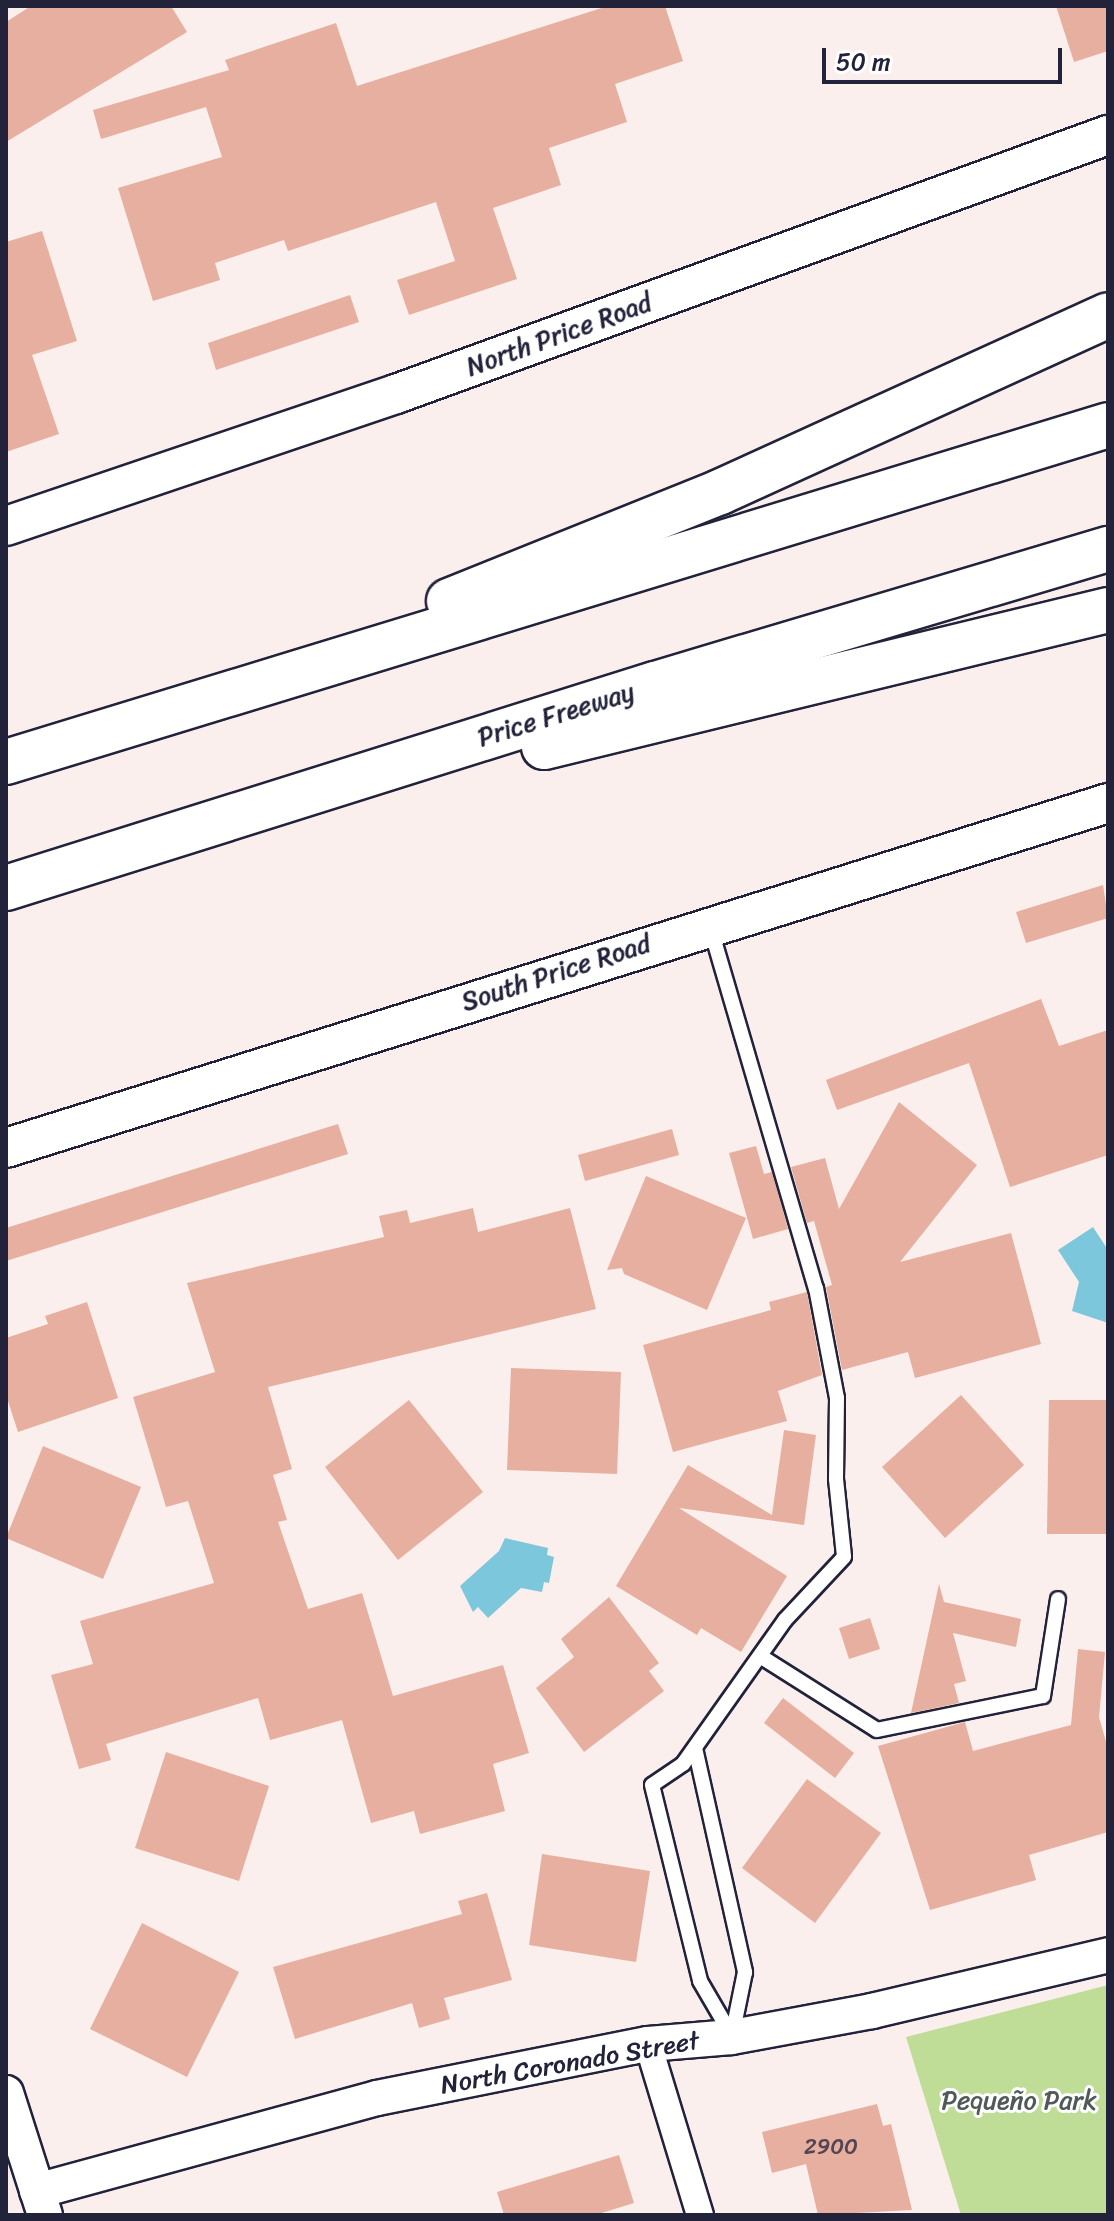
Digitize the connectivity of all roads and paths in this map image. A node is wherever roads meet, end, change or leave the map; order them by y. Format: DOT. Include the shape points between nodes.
graph roads {
  1 [pos="1108,135"];
  2 [pos="1108,315"];
  3 [pos="1108,425"];
  4 [pos="6,526"];
  5 [pos="1108,549"];
  6 [pos="1108,610"];
  7 [pos="230,694"];
  8 [pos="6,762"];
  9 [pos="1108,803"];
  10 [pos="195,829"];
  11 [pos="6,888"];
  12 [pos="709,925"];
  13 [pos="6,1148"];
  14 [pos="1058,1599"];
  15 [pos="760,1656"];
  16 [pos="695,1748"];
  17 [pos="1108,1955"];
  18 [pos="732,2037"];
  19 [pos="648,2044"];
  20 [pos="6,2093"];
  21 [pos="41,2203"];
  22 [pos="700,2215"];
  1 -- 4 [label="main road, North Price Road" via="381,399"];
  2 -- 7 [label="highway" via="720,492"];
  3 -- 7 [label="highway"];
  5 -- 10 [label="highway, Price Freeway"];
  6 -- 10 [label="highway"];
  7 -- 8 [label="highway"];
  9 -- 12 [label="main road, South Price Road"];
  10 -- 11 [label="highway, Price Freeway"];
  12 -- 13 [label="main road, South Price Road"];
  12 -- 15 [label="lane" via="816,1288 837,1398 836,1479 844,1557 785,1620"];
  14 -- 15 [label="lane" via="1043,1696 877,1730"];
  15 -- 16 [label="lane"];
  16 -- 18 [label="lane" via="745,1972"];
  16 -- 18 [label="lane" via="669,1777 652,1785 700,1981"];
  17 -- 18 [label="street, North Coronado Street" via="924,2000"];
  18 -- 19 [label="street, North Coronado Street"];
  19 -- 21 [label="street, North Coronado Street" via="377,2098"];
  19 -- 22 [label="street"];
  20 -- 21 [label="street"];
}
